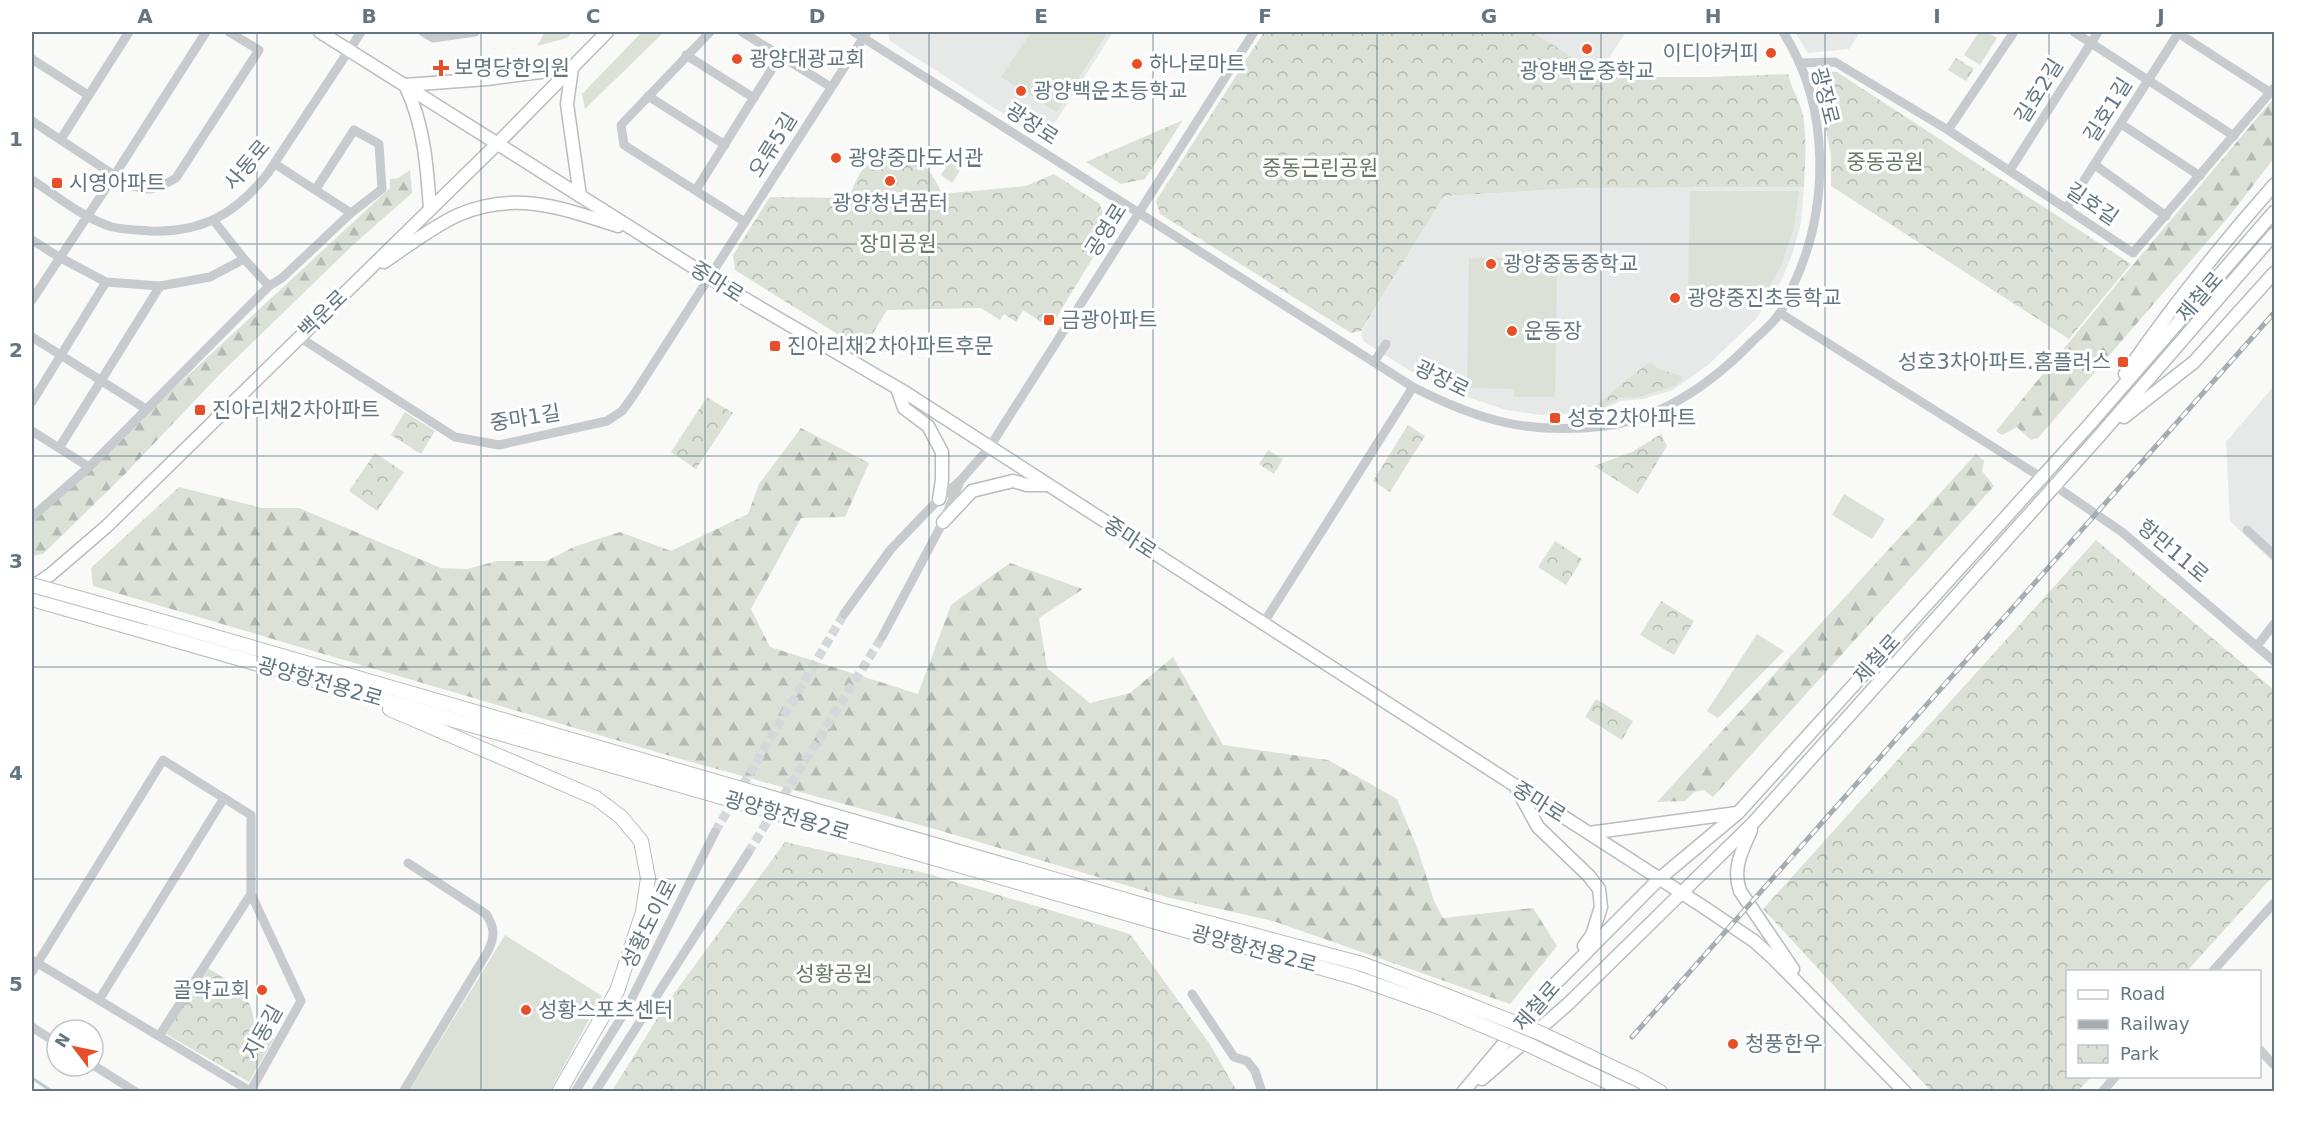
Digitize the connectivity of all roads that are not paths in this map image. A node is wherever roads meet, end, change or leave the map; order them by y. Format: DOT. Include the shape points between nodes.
graph roads {
  1 [pos="129,32"];
  2 [pos="230,32"];
  3 [pos="320,32"];
  4 [pos="361,32"];
  5 [pos="423,32"];
  6 [pos="475,32"];
  7 [pos="607,32"];
  8 [pos="710,32"];
  9 [pos="742,32"];
  10 [pos="854,32"];
  11 [pos="1254,32"];
  12 [pos="1783,32"];
  13 [pos="2014,32"];
  14 [pos="2074,32"];
  15 [pos="2098,32"];
  16 [pos="2178,32"];
  17 [pos="203,33"];
  18 [pos="442,34"];
  19 [pos="865,34"];
  20 [pos="2091,42"];
  21 [pos="350,50"];
  22 [pos="686,55"];
  23 [pos="780,56"];
  24 [pos="32,59"];
  25 [pos="1799,63"];
  26 [pos="572,68"];
  27 [pos="2148,79"];
  28 [pos="405,85"];
  29 [pos="831,87"];
  30 [pos="2273,91"];
  31 [pos="88,95"];
  32 [pos="648,96"];
  33 [pos="754,98"];
  34 [pos="32,121"];
  35 [pos="2121,124"];
  36 [pos="1948,130"];
  37 [pos="2234,136"];
  38 [pos="60,139"];
  39 [pos="497,144"];
  40 [pos="725,145"];
  41 [pos="275,164"];
  42 [pos="2095,165"];
  43 [pos="2010,170"];
  44 [pos="114,176"];
  45 [pos="2200,176"];
  46 [pos="32,180"];
  47 [pos="2274,185"];
  48 [pos="316,189"];
  49 [pos="696,190"];
  50 [pos="580,196"];
  51 [pos="2067,207"];
  52 [pos="430,209"];
  53 [pos="2274,212"];
  54 [pos="351,213"];
  55 [pos="1138,213"];
  56 [pos="86,215"];
  57 [pos="2166,216"];
  58 [pos="214,221"];
  59 [pos="745,222"];
  60 [pos="637,232"];
  61 [pos="2274,234"];
  62 [pos="32,240"];
  63 [pos="59,257"];
  64 [pos="243,259"];
  65 [pos="2274,273"];
  66 [pos="363,275"];
  67 [pos="710,278"];
  68 [pos="106,282"];
  69 [pos="160,286"];
  70 [pos="269,286"];
  71 [pos="32,300"];
  72 [pos="1780,313"];
  73 [pos="32,337"];
  74 [pos="299,337"];
  75 [pos="1386,344"];
  76 [pos="61,355"];
  77 [pos="1374,362"];
  78 [pos="101,380"];
  79 [pos="1413,387"];
  80 [pos="897,388"];
  81 [pos="32,402"];
  82 [pos="146,409"];
  83 [pos="2090,424"];
  84 [pos="32,431"];
  85 [pos="2101,434"];
  86 [pos="59,448"];
  87 [pos="989,448"];
  88 [pos="89,467"];
  89 [pos="2041,478"];
  90 [pos="960,481"];
  91 [pos="1048,485"];
  92 [pos="2055,486"];
  93 [pos="939,499"];
  94 [pos="32,517"];
  95 [pos="943,522"];
  96 [pos="2247,530"];
  97 [pos="2274,555"];
  98 [pos="32,586"];
  99 [pos="32,599"];
  100 [pos="844,614"];
  101 [pos="1263,624"];
  102 [pos="2274,624"];
  103 [pos="882,637"];
  104 [pos="2257,646"];
  105 [pos="2274,661"];
  106 [pos="338,687"];
  107 [pos="1517,788"];
  108 [pos="224,798"];
  109 [pos="1738,813"];
  110 [pos="1754,822"];
  111 [pos="715,832"];
  112 [pos="1589,833"];
  113 [pos="748,853"];
  114 [pos="408,863"];
  115 [pos="1659,879"];
  116 [pos="251,894"];
  117 [pos="1682,894"];
  118 [pos="2274,903"];
  119 [pos="34,961"];
  120 [pos="2214,970"];
  121 [pos="32,972"];
  122 [pos="1547,992"];
  123 [pos="1809,993"];
  124 [pos="1192,994"];
  125 [pos="99,1000"];
  126 [pos="32,1027"];
  127 [pos="45,1035"];
  128 [pos="159,1036"];
  129 [pos="2261,1052"];
  130 [pos="2274,1065"];
  131 [pos="105,1073"];
  132 [pos="2115,1078"];
  133 [pos="250,1091"];
  134 [pos="136,1092"];
  135 [pos="403,1092"];
  136 [pos="559,1092"];
  137 [pos="575,1092"];
  138 [pos="595,1092"];
  139 [pos="1262,1092"];
  140 [pos="1465,1092"];
  141 [pos="1629,1092"];
  142 [pos="1660,1092"];
  143 [pos="1905,1092"];
  144 [pos="2102,1092"];
  1 -- 31 [label="street"];
  2 -- 44 [label="street" via="259,50 176,178 158,189 139,189"];
  3 -- 21 [label="main road, 중마로"];
  4 -- 21 [label="street, 사동로"];
  5 -- 18 [label="street" via="433,38"];
  6 -- 18 [label="street"];
  7 -- 26 [label="main road, 백운로"];
  8 -- 22 [label="street"];
  9 -- 23 [label="street"];
  10 -- 19 [label="street, 광장로"];
  11 -- 55 [label="street, 공영로"];
  12 -- 25 [label="street, 광장로"];
  13 -- 36 [label="street"];
  14 -- 20 [label="street"];
  15 -- 20 [label="street, 길호2길"];
  16 -- 27 [label="street, 길호1길"];
  16 -- 30 [label="street"];
  17 -- 44 [label="street"];
  19 -- 29 [label="street, 오류5길"];
  19 -- 55 [label="street, 광장로"];
  20 -- 27 [label="street"];
  20 -- 43 [label="street, 길호2길"];
  21 -- 28 [label="main road, 중마로"];
  21 -- 41 [label="street, 사동로"];
  22 -- 32 [label="street"];
  22 -- 33 [label="street"];
  23 -- 29 [label="street"];
  23 -- 33 [label="street"];
  24 -- 31 [label="street"];
  25 -- 36 [label="street, 길호길" via="1835,62"];
  25 -- 72 [label="street, 광장로" via="1814,112 1821,161 1820,192 1807,251"];
  26 -- 28 [label="main road" via="487,80"];
  26 -- 39 [label="main road, 백운로"];
  26 -- 50 [label="main road" via="567,104"];
  27 -- 35 [label="street, 길호1길"];
  27 -- 37 [label="street"];
  28 -- 39 [label="main road, 중마로"];
  28 -- 52 [label="main road" via="422,136"];
  29 -- 59 [label="street, 오류5길"];
  30 -- 37 [label="street, 길호길"];
  31 -- 38 [label="street"];
  32 -- 40 [label="street"];
  32 -- 49 [label="street" via="621,125 624,145"];
  33 -- 40 [label="street"];
  34 -- 38 [label="street"];
  35 -- 42 [label="street, 길호1길"];
  35 -- 45 [label="street"];
  36 -- 43 [label="street, 길호길"];
  37 -- 45 [label="street, 길호길"];
  38 -- 44 [label="street"];
  39 -- 50 [label="main road, 중마로"];
  39 -- 52 [label="main road, 백운로"];
  40 -- 49 [label="street"];
  41 -- 48 [label="street"];
  41 -- 58 [label="street, 사동로" via="253,192"];
  42 -- 51 [label="street, 길호1길"];
  42 -- 57 [label="street"];
  43 -- 51 [label="street, 길호길"];
  44 -- 56 [label="street"];
  45 -- 57 [label="street, 길호길"];
  46 -- 56 [label="street, 사동로"];
  47 -- 83 [label="main road" via="2161,322"];
  48 -- 54 [label="street"];
  48 -- 54 [label="street" via="354,130 379,144 382,189"];
  49 -- 59 [label="street"];
  50 -- 60 [label="main road, 중마로"];
  51 -- 57 [label="street, 길호길" via="2133,253"];
  52 -- 66 [label="main road, 백운로"];
  53 -- 83 [label="main road, 제철로"];
  54 -- 70 [label="street"];
  55 -- 77 [label="street, 광장로"];
  55 -- 87 [label="street, 공영로"];
  56 -- 58 [label="street, 사동로" via="111,226 174,232"];
  56 -- 63 [label="street"];
  58 -- 64 [label="street"];
  59 -- 67 [label="street, 오류5길"];
  60 -- 66 [label="main road" via="559,207 508,201 456,216"];
  60 -- 67 [label="main road, 중마로"];
  61 -- 85 [label="main road, 제철로"];
  62 -- 63 [label="street"];
  63 -- 68 [label="street"];
  63 -- 71 [label="street"];
  64 -- 69 [label="street" via="210,277"];
  64 -- 70 [label="street"];
  65 -- 85 [label="main road" via="2194,362"];
  66 -- 74 [label="main road, 백운로"];
  67 -- 74 [label="street, 중마1길" via="622,411 607,421 499,445 455,437"];
  67 -- 80 [label="main road, 중마로"];
  68 -- 69 [label="street"];
  68 -- 76 [label="street"];
  69 -- 78 [label="street"];
  70 -- 82 [label="street"];
  72 -- 79 [label="street, 광장로" via="1727,368 1701,388 1637,419 1607,426 1542,428 1495,422"];
  72 -- 89 [label="street, 항만11로"];
  73 -- 76 [label="street"];
  74 -- 98 [label="main road, 백운로" via="107,526"];
  75 -- 77 [label="street"];
  76 -- 78 [label="street"];
  76 -- 81 [label="street"];
  77 -- 79 [label="street, 광장로"];
  78 -- 82 [label="street"];
  78 -- 86 [label="street"];
  79 -- 101 [label="street"];
  80 -- 87 [label="main road, 중마로"];
  80 -- 93 [label="main road" via="904,408 928,426 942,452"];
  82 -- 88 [label="street"];
  83 -- 89 [label="main road, 제철로"];
  84 -- 86 [label="street"];
  85 -- 92 [label="main road, 제철로"];
  86 -- 88 [label="street"];
  87 -- 90 [label="street"];
  87 -- 91 [label="main road, 중마로"];
  88 -- 94 [label="street"];
  89 -- 92 [label="street, 항만11로"];
  89 -- 109 [label="main road, 제철로"];
  90 -- 93 [label="street"];
  90 -- 95 [label="street"];
  91 -- 95 [label="main road" via="1013,481 972,491"];
  91 -- 101 [label="main road, 중마로"];
  92 -- 104 [label="street, 항만11로" via="2122,532"];
  92 -- 110 [label="main road, 제철로"];
  93 -- 100 [label="street" via="891,549"];
  95 -- 103 [label="street"];
  96 -- 97 [label="street"];
  98 -- 142 [label="highway, 광양항전용2로, bridge" via="1160,910 1362,964 1540,1034"];
  99 -- 106 [label="highway, 광양항전용2로"];
  101 -- 107 [label="main road, 중마로"];
  102 -- 104 [label="street"];
  104 -- 105 [label="street, 항만11로"];
  106 -- 136 [label="highway" via="596,798 621,817 641,841 648,878 643,912 628,960 617,991"];
  106 -- 141 [label="highway, 광양항전용2로, bridge" via="1354,977 1439,1007"];
  107 -- 112 [label="main road, 중마로"];
  107 -- 122 [label="main road" via="1538,827 1599,889 1601,907 1592,935"];
  108 -- 116 [label="street" via="251,815"];
  108 -- 119 [label="street" via="163,760"];
  108 -- 125 [label="street"];
  109 -- 112 [label="main road"];
  109 -- 115 [label="main road, 제철로"];
  110 -- 117 [label="main road, 제철로"];
  110 -- 123 [label="main road" via="1735,879"];
  111 -- 137 [label="street, 성황도이로" via="626,1010"];
  112 -- 115 [label="main road, 중마로"];
  113 -- 138 [label="street, 성황도이로"];
  114 -- 135 [label="street" via="486,914 494,934 488,951"];
  115 -- 117 [label="main road, 중마로"];
  115 -- 122 [label="main road, 제철로"];
  116 -- 128 [label="street"];
  116 -- 133 [label="street, 지동길" via="301,1001"];
  117 -- 123 [label="main road, 중마로" via="1754,941"];
  117 -- 140 [label="main road, 제철로" via="1568,1004"];
  118 -- 120 [label="street"];
  119 -- 121 [label="street"];
  119 -- 125 [label="street, 지동길"];
  122 -- 140 [label="main road, 제철로"];
  123 -- 143 [label="main road, 중마로"];
  124 -- 139 [label="street" via="1234,1057 1247,1061 1255,1071"];
  125 -- 128 [label="street, 지동길"];
  126 -- 127 [label="street"];
  128 -- 133 [label="street, 지동길"];
  129 -- 130 [label="street"];
  131 -- 134 [label="street"];
  132 -- 144 [label="street"];
}
